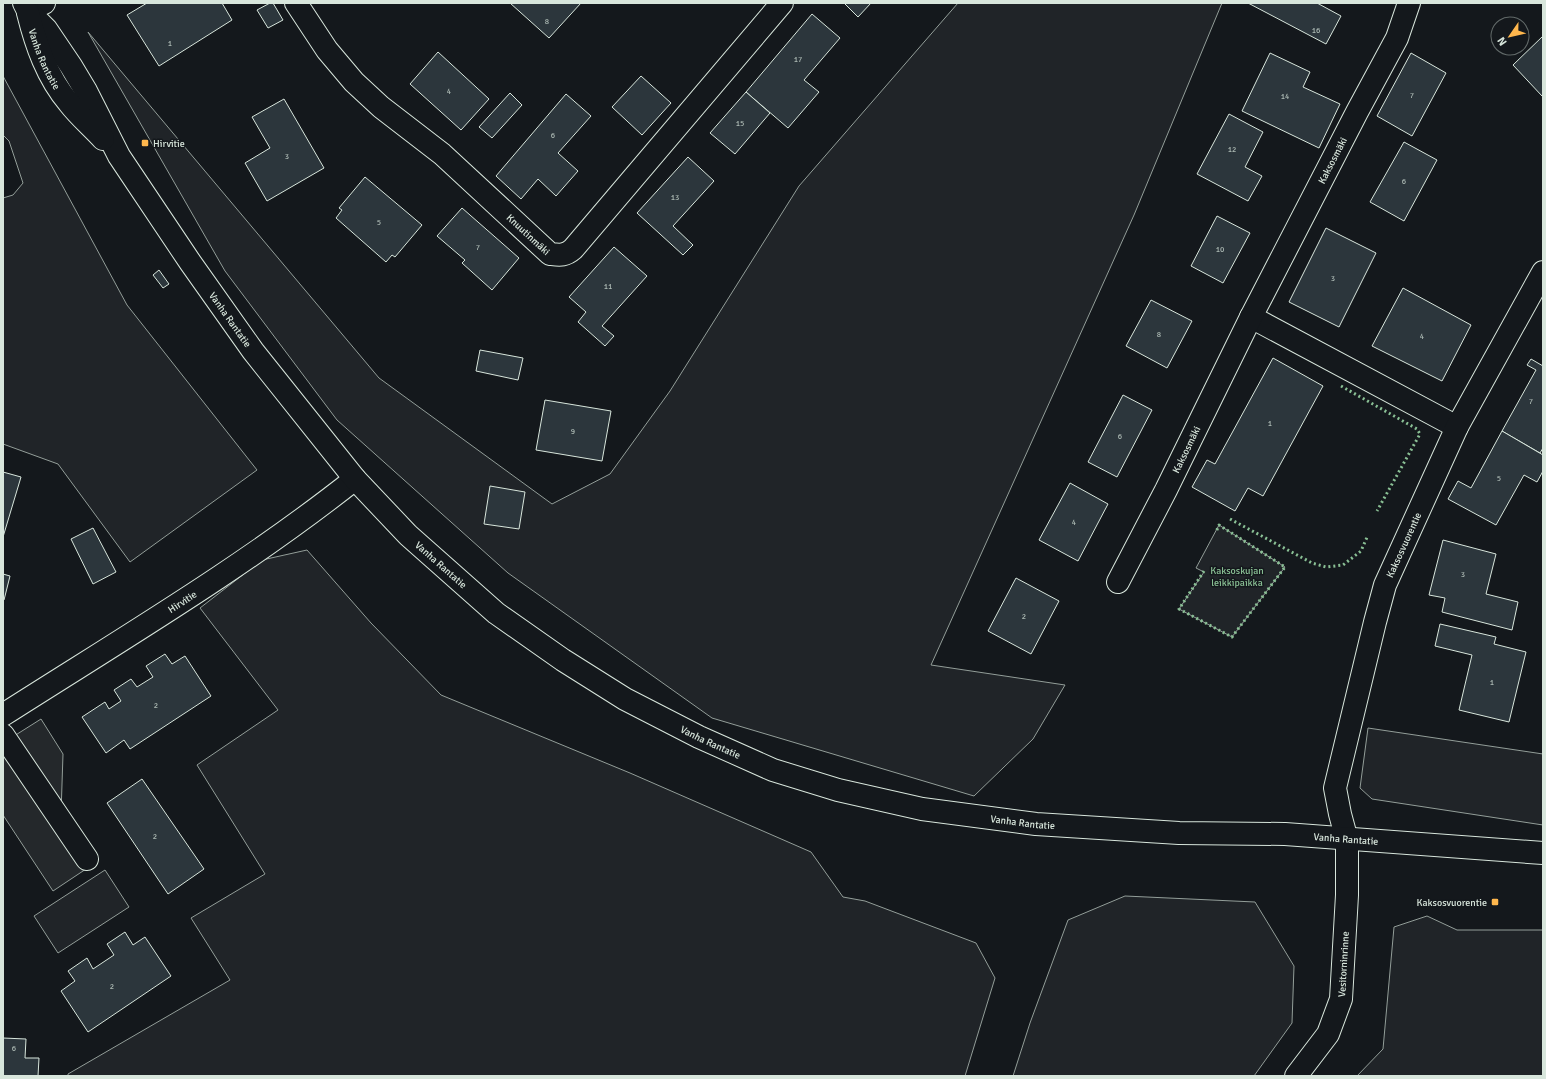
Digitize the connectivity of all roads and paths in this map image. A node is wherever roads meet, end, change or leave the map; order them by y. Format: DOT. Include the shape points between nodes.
graph roads {
  1 [pos="296,3"];
  2 [pos="782,3"];
  3 [pos="1409,3"];
  4 [pos="32,6"];
  5 [pos="1543,272"];
  6 [pos="1251,316"];
  7 [pos="1457,426"];
  8 [pos="355,479"];
  9 [pos="1118,582"];
  10 [pos="3,715"];
  11 [pos="3,735"];
  12 [pos="1347,840"];
  13 [pos="1543,853"];
  14 [pos="87,859"];
  15 [pos="1296,1076"];
  1 -- 2 [label="street, Knuutinmäki" via="327,50 354,82 442,154 550,254 560,255 568,254 573,249"];
  3 -- 6 [label="street, Kaksosmäki" via="1397,38"];
  4 -- 8 [label="street, Vanha Rantatie" via="75,72 119,156 190,262 253,351"];
  5 -- 7 [label="street, Kaksosvuorentie"];
  6 -- 7 [label="street"];
  6 -- 9 [label="street, Kaksosmäki"];
  7 -- 12 [label="street, Kaksosvuorentie" via="1385,585 1375,622 1335,788"];
  8 -- 10 [label="street, Hirvitie" via="309,515 202,588"];
  8 -- 12 [label="street, Vanha Rantatie" via="408,535 496,613 563,660 625,699 699,737 773,770 838,790 922,809 1036,824 1178,833 1285,834"];
  11 -- 14 [label="street"];
  12 -- 13 [label="street, Vanha Rantatie"];
  12 -- 15 [label="street, Vesitorninrinne" via="1347,895 1341,999 1328,1034"];
}
